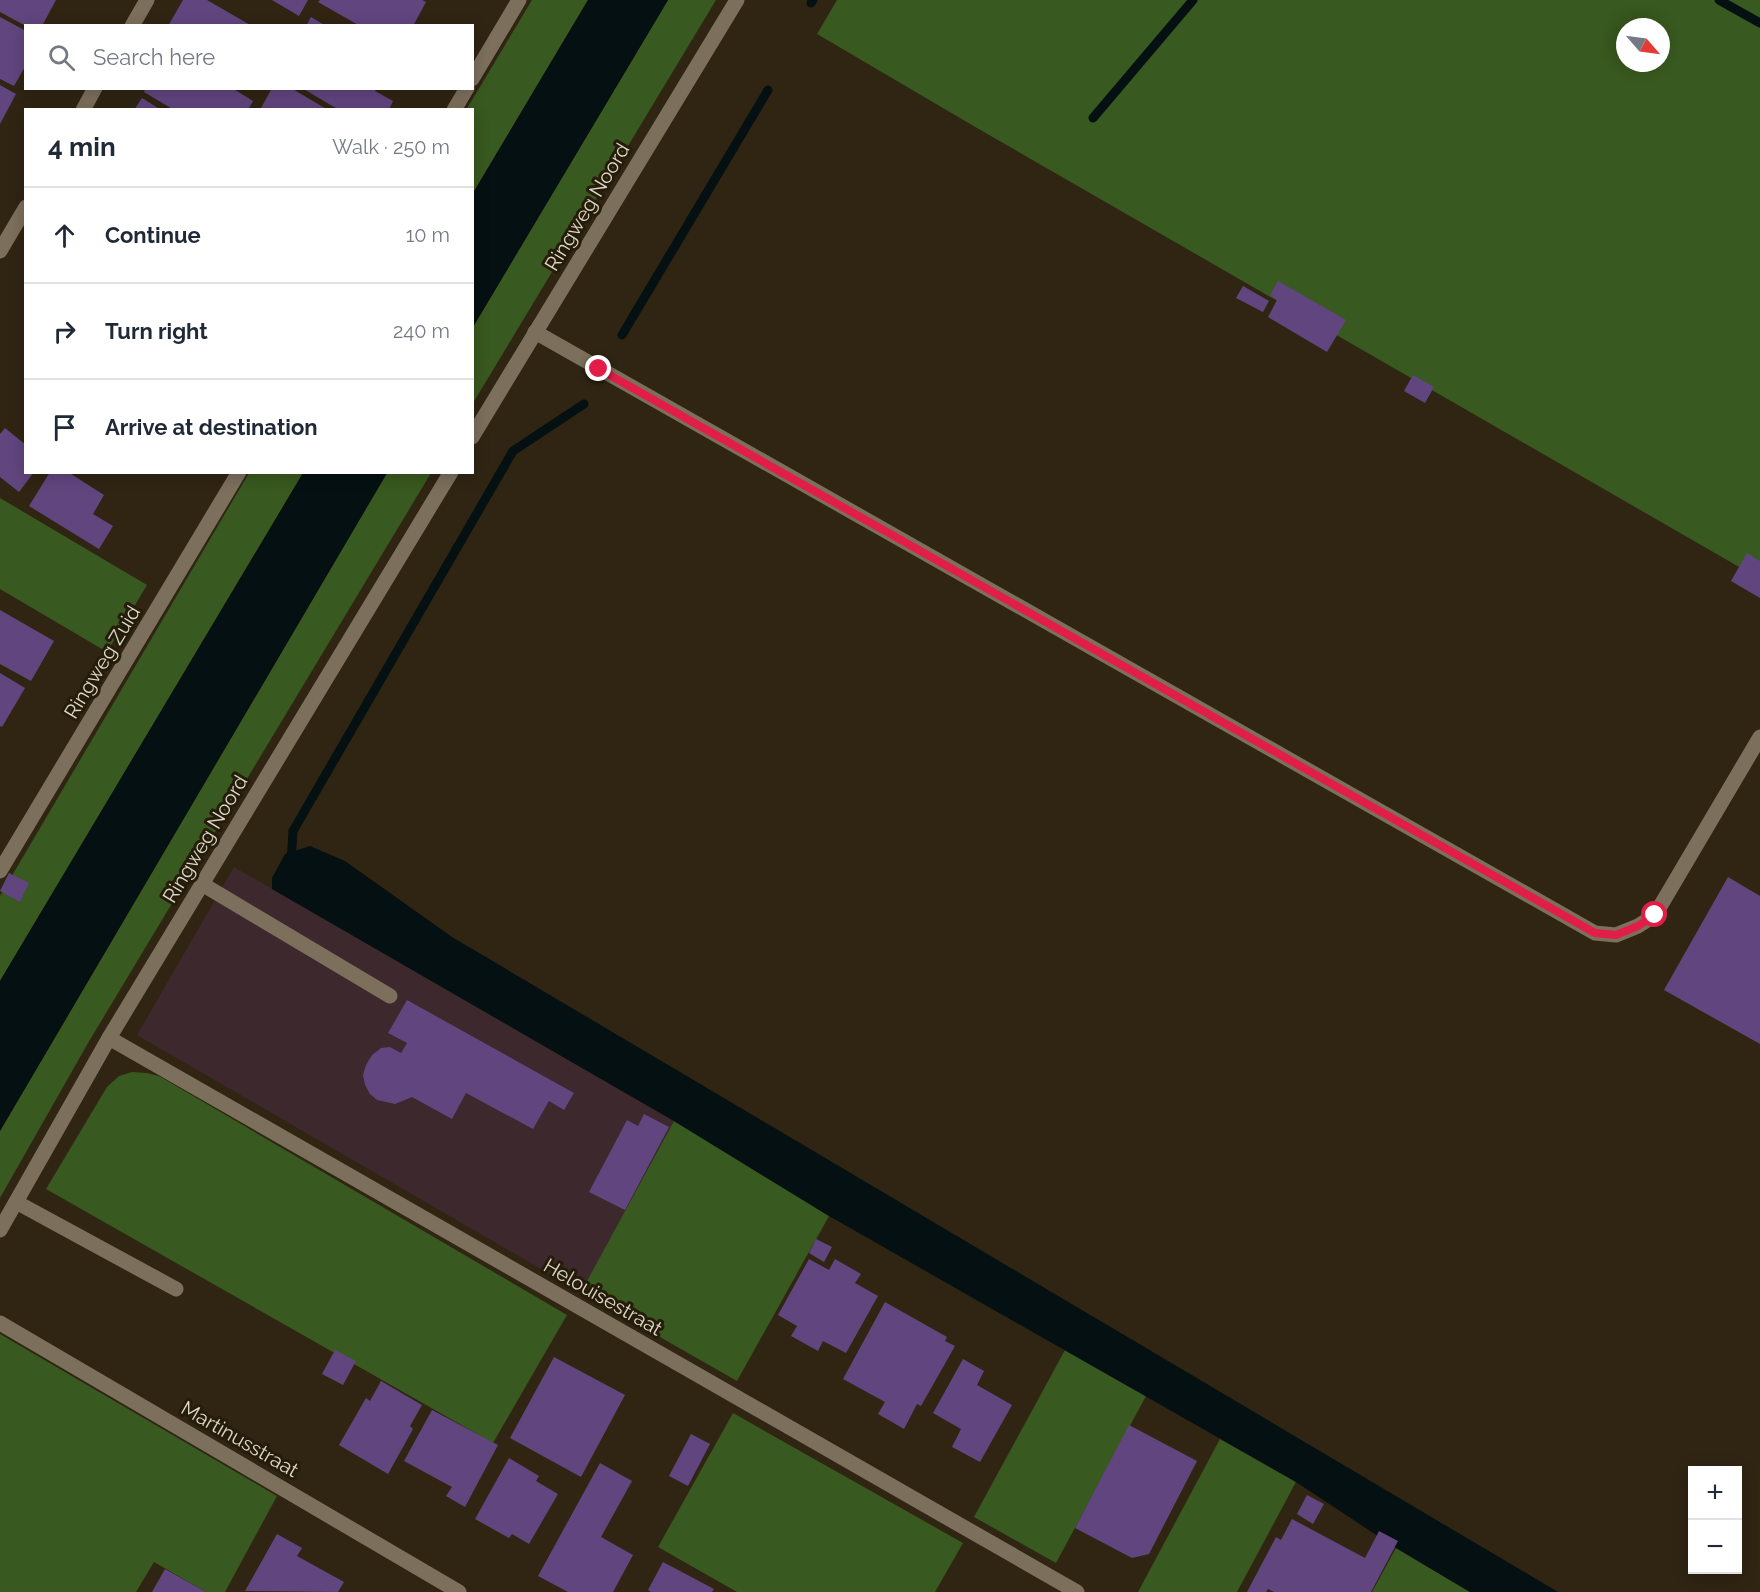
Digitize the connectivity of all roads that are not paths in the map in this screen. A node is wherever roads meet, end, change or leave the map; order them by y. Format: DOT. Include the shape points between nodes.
graph roads {
  1 [pos="147,0"];
  2 [pos="519,0"];
  3 [pos="737,0"];
  4 [pos="133,24"];
  5 [pos="474,76"];
  6 [pos="94,90"];
  7 [pos="466,90"];
  8 [pos="84,108"];
  9 [pos="455,108"];
  10 [pos="24,210"];
  11 [pos="0,251"];
  12 [pos="535,332"];
  13 [pos="474,433"];
  14 [pos="238,474"];
  15 [pos="450,474"];
  16 [pos="1760,737"];
  17 [pos="0,872"];
  18 [pos="202,884"];
  19 [pos="390,996"];
  20 [pos="109,1038"];
  21 [pos="16,1202"];
  22 [pos="0,1230"];
  23 [pos="176,1289"];
  24 [pos="0,1323"];
  25 [pos="459,1592"];
  26 [pos="1077,1592"];
  1 -- 4 [label="street"];
  2 -- 5 [label="street"];
  3 -- 12 [label="street, Ringweg Noord"];
  6 -- 8 [label="street"];
  7 -- 9 [label="street"];
  10 -- 11 [label="street"];
  12 -- 13 [label="street, Ringweg Noord"];
  12 -- 16 [label="street" via="1595,933 1616,935 1655,915"];
  14 -- 17 [label="street, Ringweg Zuid"];
  15 -- 18 [label="street, Ringweg Noord"];
  18 -- 19 [label="street"];
  18 -- 20 [label="street, Ringweg Noord"];
  20 -- 21 [label="street, Ringweg Noord"];
  20 -- 26 [label="street, Helouisestraat"];
  21 -- 22 [label="street, Ringweg Noord"];
  21 -- 23 [label="street"];
  24 -- 25 [label="street, Martinusstraat"];
}
